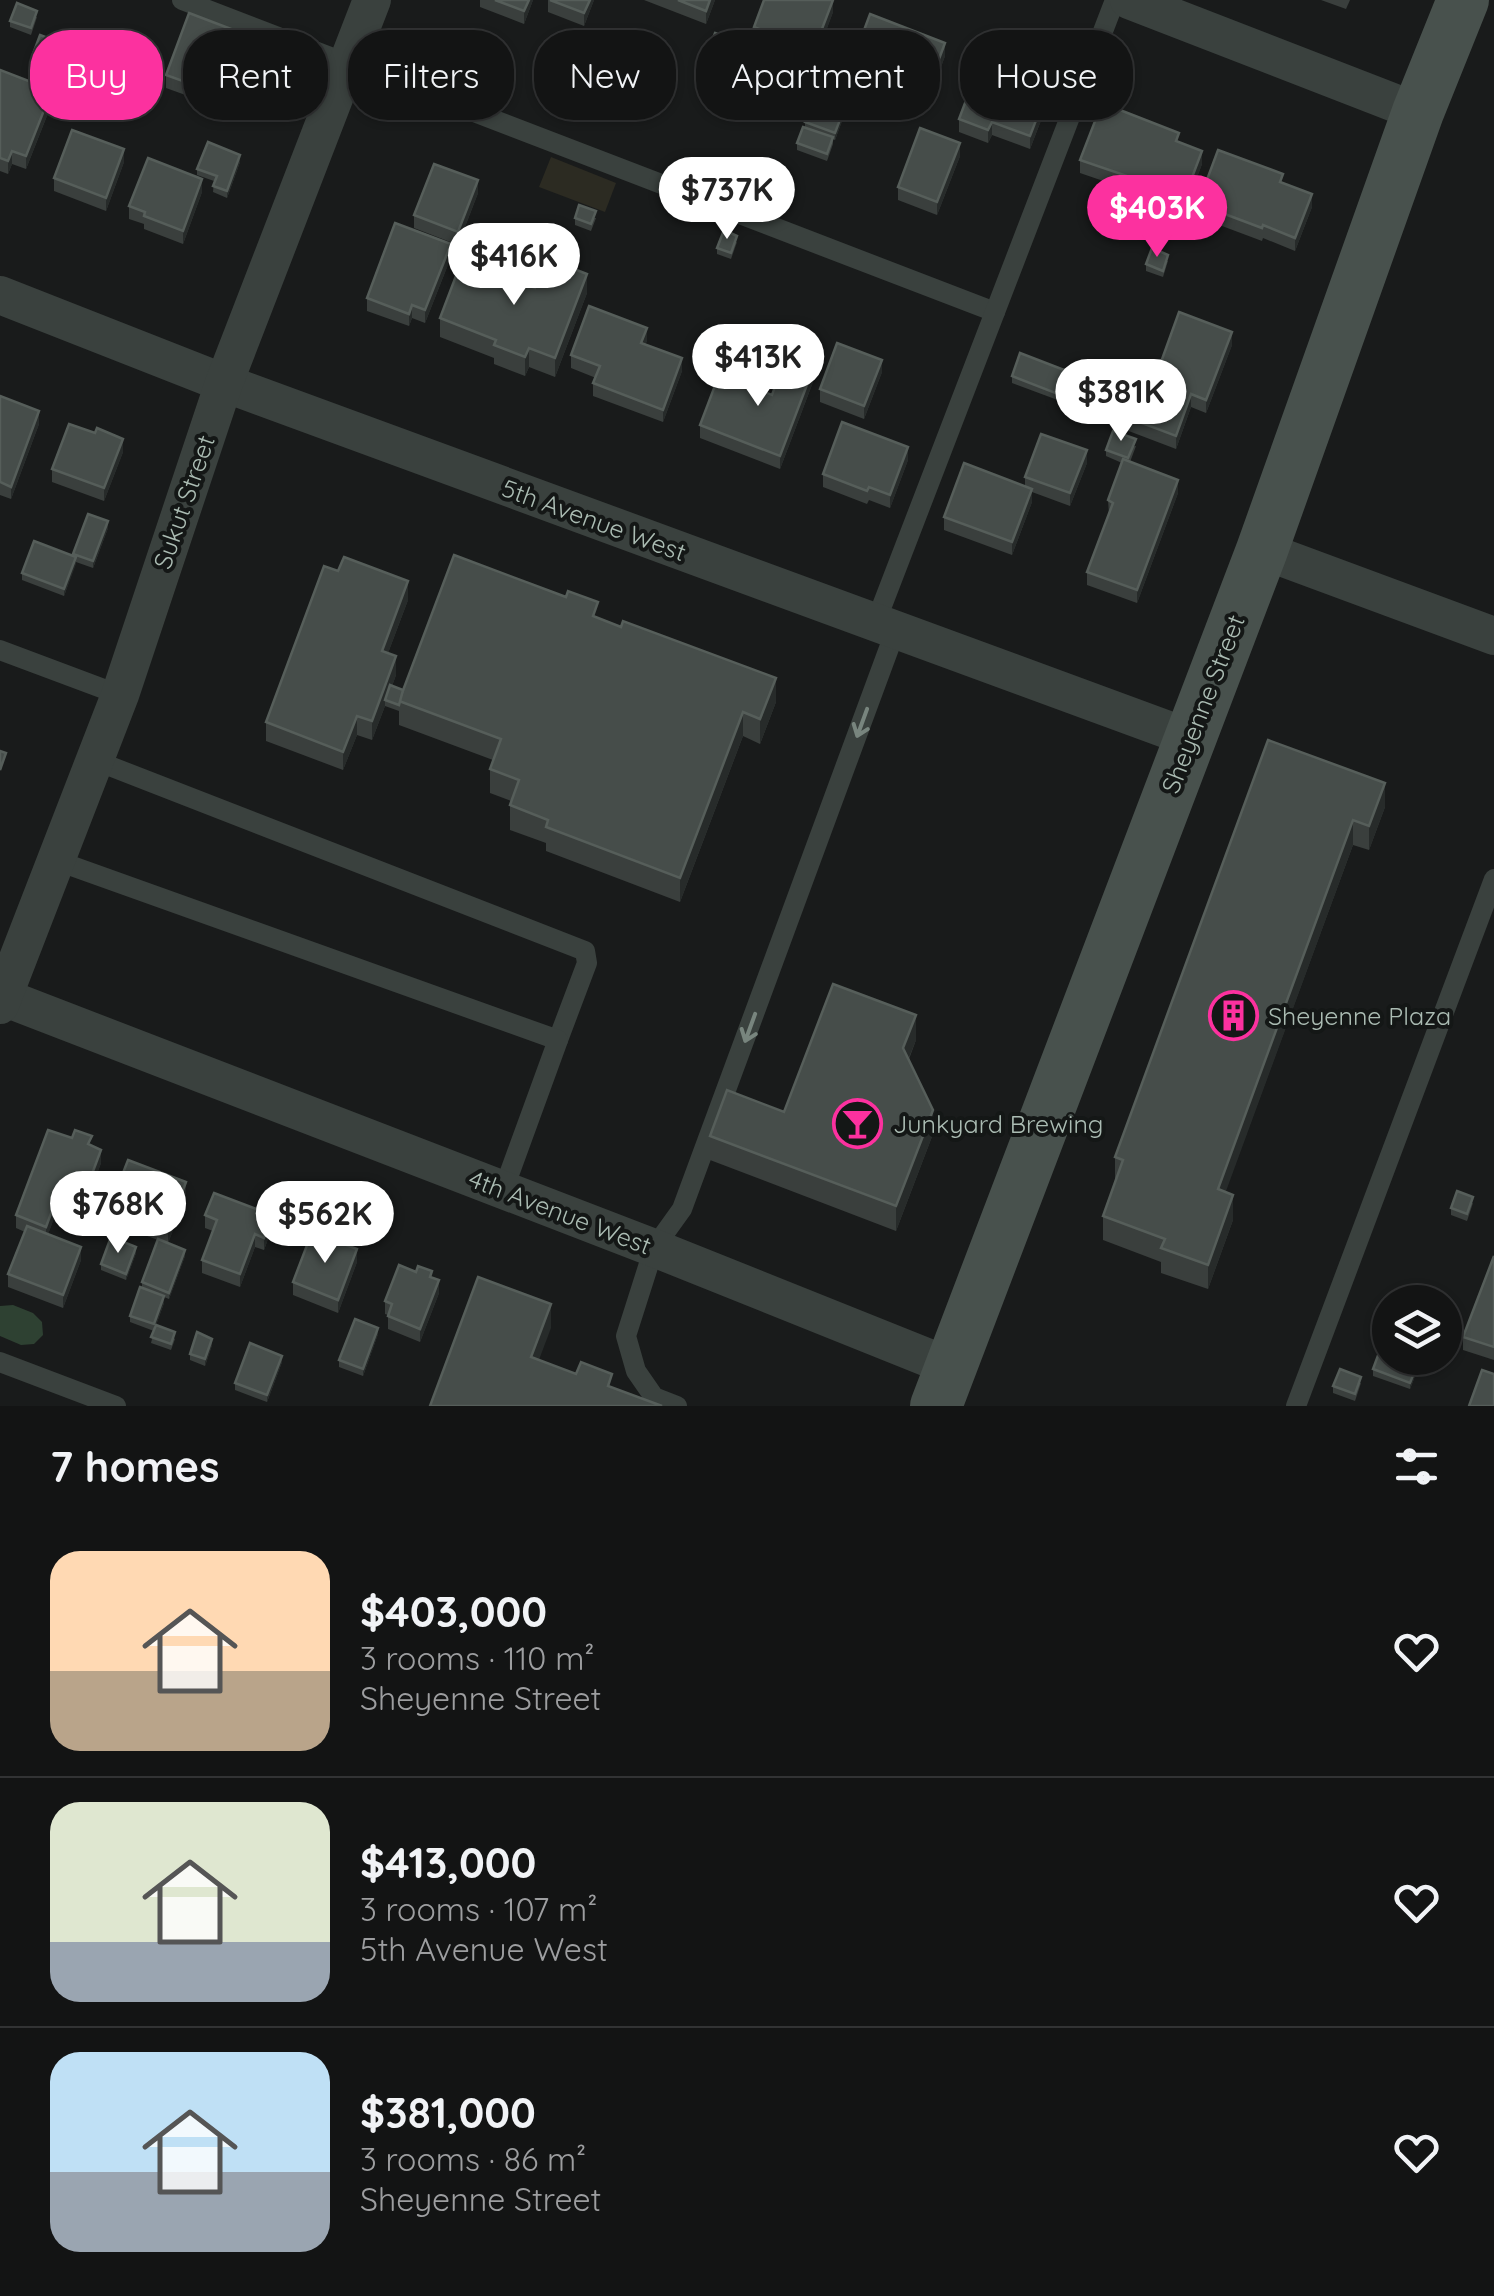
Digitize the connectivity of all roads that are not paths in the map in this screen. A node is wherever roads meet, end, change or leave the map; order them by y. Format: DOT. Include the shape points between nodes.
graph roads {
  1 [pos="182,0"];
  2 [pos="372,0"];
  3 [pos="1115,0"];
  4 [pos="1129,0"];
  5 [pos="1473,6"];
  6 [pos="347,64"];
  7 [pos="1418,112"];
  8 [pos="0,294"];
  9 [pos="995,312"];
  10 [pos="224,383"];
  11 [pos="1262,550"];
  12 [pos="885,628"];
  13 [pos="1494,636"];
  14 [pos="0,650"];
  15 [pos="120,695"];
  16 [pos="1190,738"];
  17 [pos="94,760"];
  18 [pos="55,860"];
  19 [pos="1494,879"];
  20 [pos="1,1000"];
  21 [pos="558,1040"];
  22 [pos="503,1190"];
  23 [pos="654,1248"];
  24 [pos="0,1362"];
  25 [pos="944,1386"];
  26 [pos="116,1406"];
  27 [pos="677,1406"];
  28 [pos="1296,1406"];
  1 -- 6 [label="lane"];
  2 -- 6 [label="street, Sukut Street"];
  3 -- 9 [label="lane"];
  4 -- 7 [label="street"];
  5 -- 7 [label="main road, Sheyenne Street"];
  6 -- 9 [label="lane"];
  6 -- 10 [label="street, Sukut Street"];
  7 -- 11 [label="main road, Sheyenne Street"];
  8 -- 10 [label="street, 5th Avenue West"];
  9 -- 12 [label="lane"];
  10 -- 12 [label="street, 5th Avenue West"];
  10 -- 15 [label="street, Sukut Street"];
  11 -- 13 [label="street"];
  11 -- 16 [label="main road, Sheyenne Street"];
  12 -- 16 [label="street, 5th Avenue West"];
  12 -- 23 [label="lane, one-way" via="682,1209"];
  14 -- 15 [label="lane"];
  15 -- 17 [label="street, Sukut Street"];
  16 -- 25 [label="main road, Sheyenne Street"];
  17 -- 18 [label="street, Sukut Street"];
  17 -- 21 [label="lane" via="585,951 587,963"];
  18 -- 20 [label="street, Sukut Street"];
  18 -- 21 [label="lane"];
  19 -- 28 [label="lane"];
  20 -- 22 [label="street, 4th Avenue West"];
  21 -- 22 [label="lane"];
  22 -- 23 [label="street, 4th Avenue West"];
  23 -- 25 [label="street, 4th Avenue West"];
  23 -- 27 [label="lane" via="626,1336 654,1398"];
  24 -- 26 [label="lane"];
}
